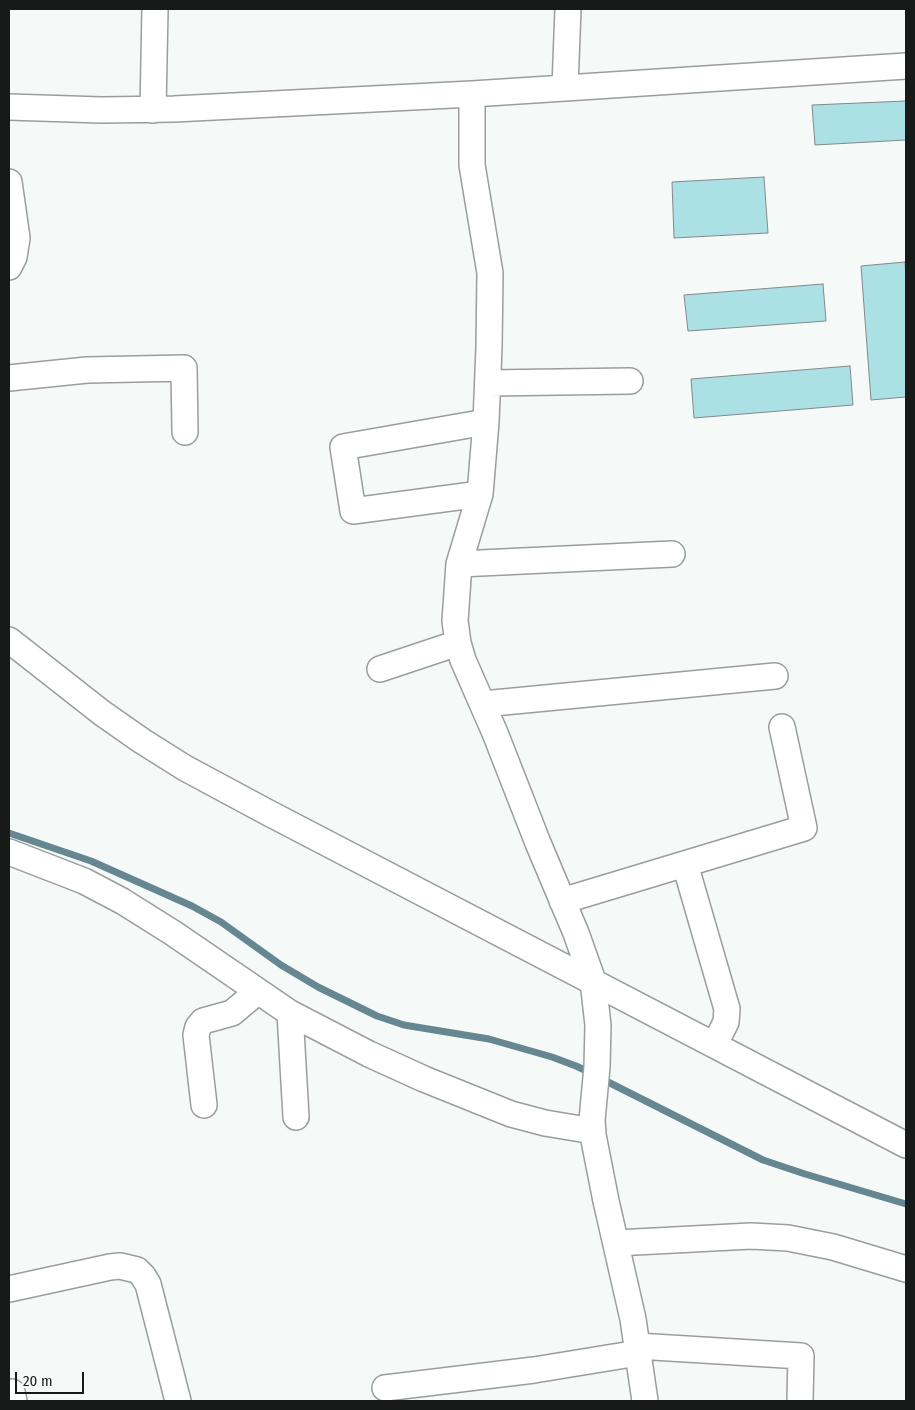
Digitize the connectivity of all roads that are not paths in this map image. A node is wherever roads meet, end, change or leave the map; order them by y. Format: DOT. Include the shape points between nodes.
graph roads {
  1 [pos="155,9"];
  2 [pos="568,9"];
  3 [pos="906,66"];
  4 [pos="565,87"];
  5 [pos="472,94"];
  6 [pos="9,107"];
  7 [pos="152,110"];
  8 [pos="9,182"];
  9 [pos="9,267"];
  10 [pos="9,378"];
  11 [pos="630,382"];
  12 [pos="488,383"];
  13 [pos="486,422"];
  14 [pos="185,432"];
  15 [pos="480,494"];
  16 [pos="672,554"];
  17 [pos="459,564"];
  18 [pos="9,640"];
  19 [pos="458,643"];
  20 [pos="380,668"];
  21 [pos="775,676"];
  22 [pos="482,704"];
  23 [pos="782,727"];
  24 [pos="9,852"];
  25 [pos="685,864"];
  26 [pos="562,901"];
  27 [pos="593,981"];
  28 [pos="257,992"];
  29 [pos="290,1013"];
  30 [pos="715,1044"];
  31 [pos="204,1105"];
  32 [pos="296,1117"];
  33 [pos="593,1131"];
  34 [pos="906,1145"];
  35 [pos="616,1243"];
  36 [pos="906,1269"];
  37 [pos="9,1289"];
  38 [pos="638,1350"];
  39 [pos="385,1388"];
  40 [pos="178,1401"];
  41 [pos="645,1401"];
  42 [pos="800,1401"];
  1 -- 7 [label="street"];
  2 -- 4 [label="street"];
  3 -- 4 [label="street"];
  4 -- 5 [label="street"];
  5 -- 7 [label="street"];
  5 -- 12 [label="street" via="472,165 490,273"];
  6 -- 7 [label="street"];
  8 -- 9 [label="street" via="17,238"];
  10 -- 14 [label="street" via="87,370 184,368"];
  11 -- 12 [label="street"];
  12 -- 13 [label="street"];
  13 -- 15 [label="street"];
  13 -- 15 [label="street" via="343,447 353,511"];
  15 -- 17 [label="street"];
  16 -- 17 [label="street"];
  17 -- 19 [label="street" via="455,621"];
  18 -- 27 [label="street" via="108,717 185,768"];
  19 -- 20 [label="street"];
  19 -- 22 [label="street"];
  21 -- 22 [label="street"];
  22 -- 26 [label="street"];
  23 -- 25 [label="street" via="804,828"];
  24 -- 28 [label="street" via="84,881 122,901"];
  25 -- 26 [label="street"];
  25 -- 30 [label="street" via="727,1009 726,1022"];
  26 -- 27 [label="street"];
  27 -- 30 [label="street"];
  27 -- 33 [label="street" via="598,1026"];
  28 -- 29 [label="street"];
  28 -- 31 [label="street" via="232,1013 203,1021 198,1027 196,1035"];
  29 -- 32 [label="street"];
  29 -- 33 [label="street" via="369,1054 492,1107 530,1120"];
  30 -- 34 [label="street"];
  33 -- 35 [label="street"];
  35 -- 36 [label="street" via="751,1236 788,1238 833,1247"];
  35 -- 38 [label="street"];
  37 -- 40 [label="street" via="110,1267 137,1270 148,1284"];
  38 -- 39 [label="street" via="534,1370"];
  38 -- 41 [label="street"];
  38 -- 42 [label="street" via="800,1356"];
}
